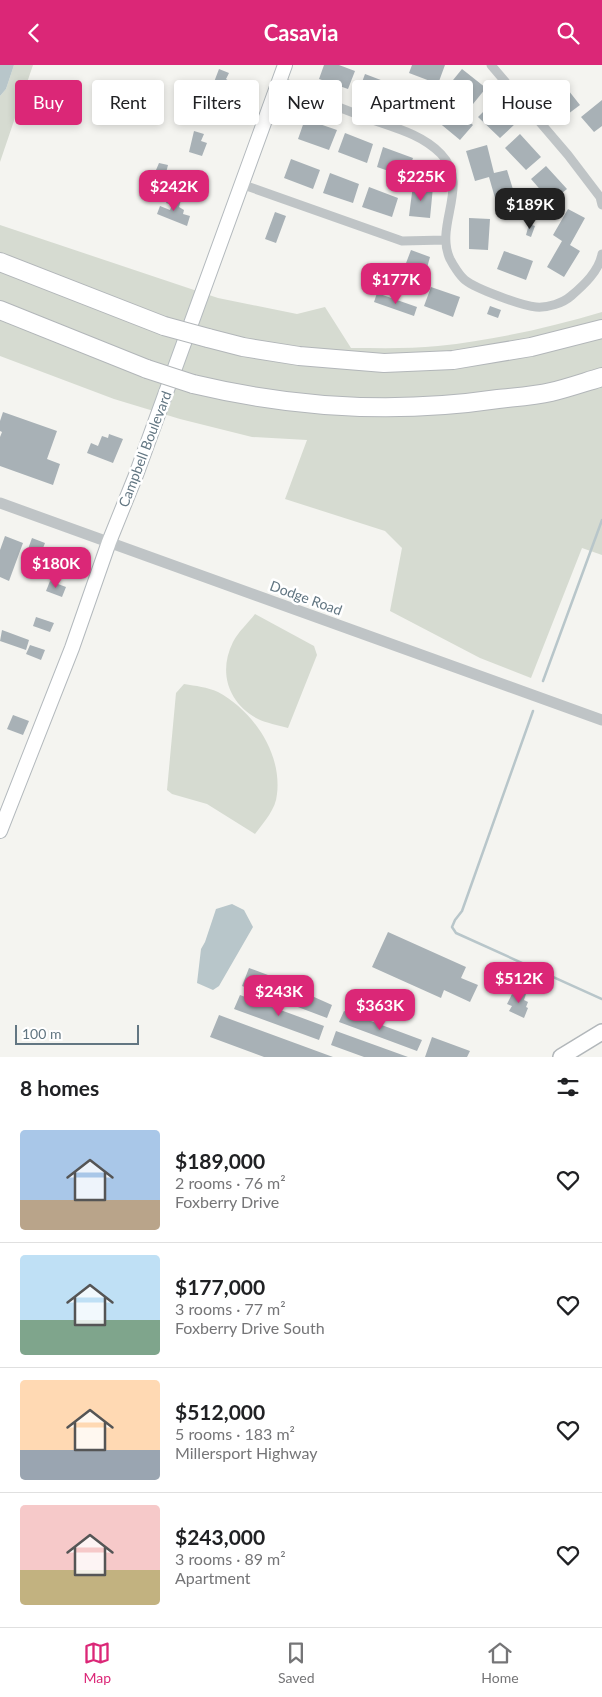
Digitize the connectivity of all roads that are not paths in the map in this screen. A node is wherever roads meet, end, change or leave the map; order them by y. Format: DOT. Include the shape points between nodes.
graph roads {
  1 [pos="285,65"];
  2 [pos="491,65"];
  3 [pos="280,80"];
  4 [pos="342,109"];
  5 [pos="269,110"];
  6 [pos="241,184"];
  7 [pos="602,205"];
  8 [pos="446,240"];
  9 [pos="602,254"];
  10 [pos="0,262"];
  11 [pos="0,311"];
  12 [pos="602,329"];
  13 [pos="602,377"];
  14 [pos="0,503"];
  15 [pos="109,542"];
  16 [pos="602,721"];
  17 [pos="0,831"];
  18 [pos="602,1032"];
  19 [pos="561,1057"];
  1 -- 3 [label="main road, Campbell Boulevard"];
  2 -- 7 [label="street" via="568,155 600,197"];
  4 -- 8 [label="street" via="425,140 442,155 451,170 454,189"];
  5 -- 6 [label="main road, Campbell Boulevard"];
  6 -- 8 [label="street" via="402,241"];
  6 -- 15 [label="main road, Campbell Boulevard"];
  8 -- 9 [label="street" via="450,258 465,280 537,307 564,302 585,285"];
  10 -- 12 [label="highway, bridge" via="164,326 243,347 299,356 384,363 453,360 531,347"];
  11 -- 13 [label="highway, bridge" via="193,384 280,401 332,407 380,408 486,401 549,392"];
  14 -- 15 [label="street, Dodge Road"];
  15 -- 16 [label="street, Dodge Road"];
  15 -- 17 [label="main road, Campbell Boulevard" via="72,648"];
  18 -- 19 [label="main road"];
}
